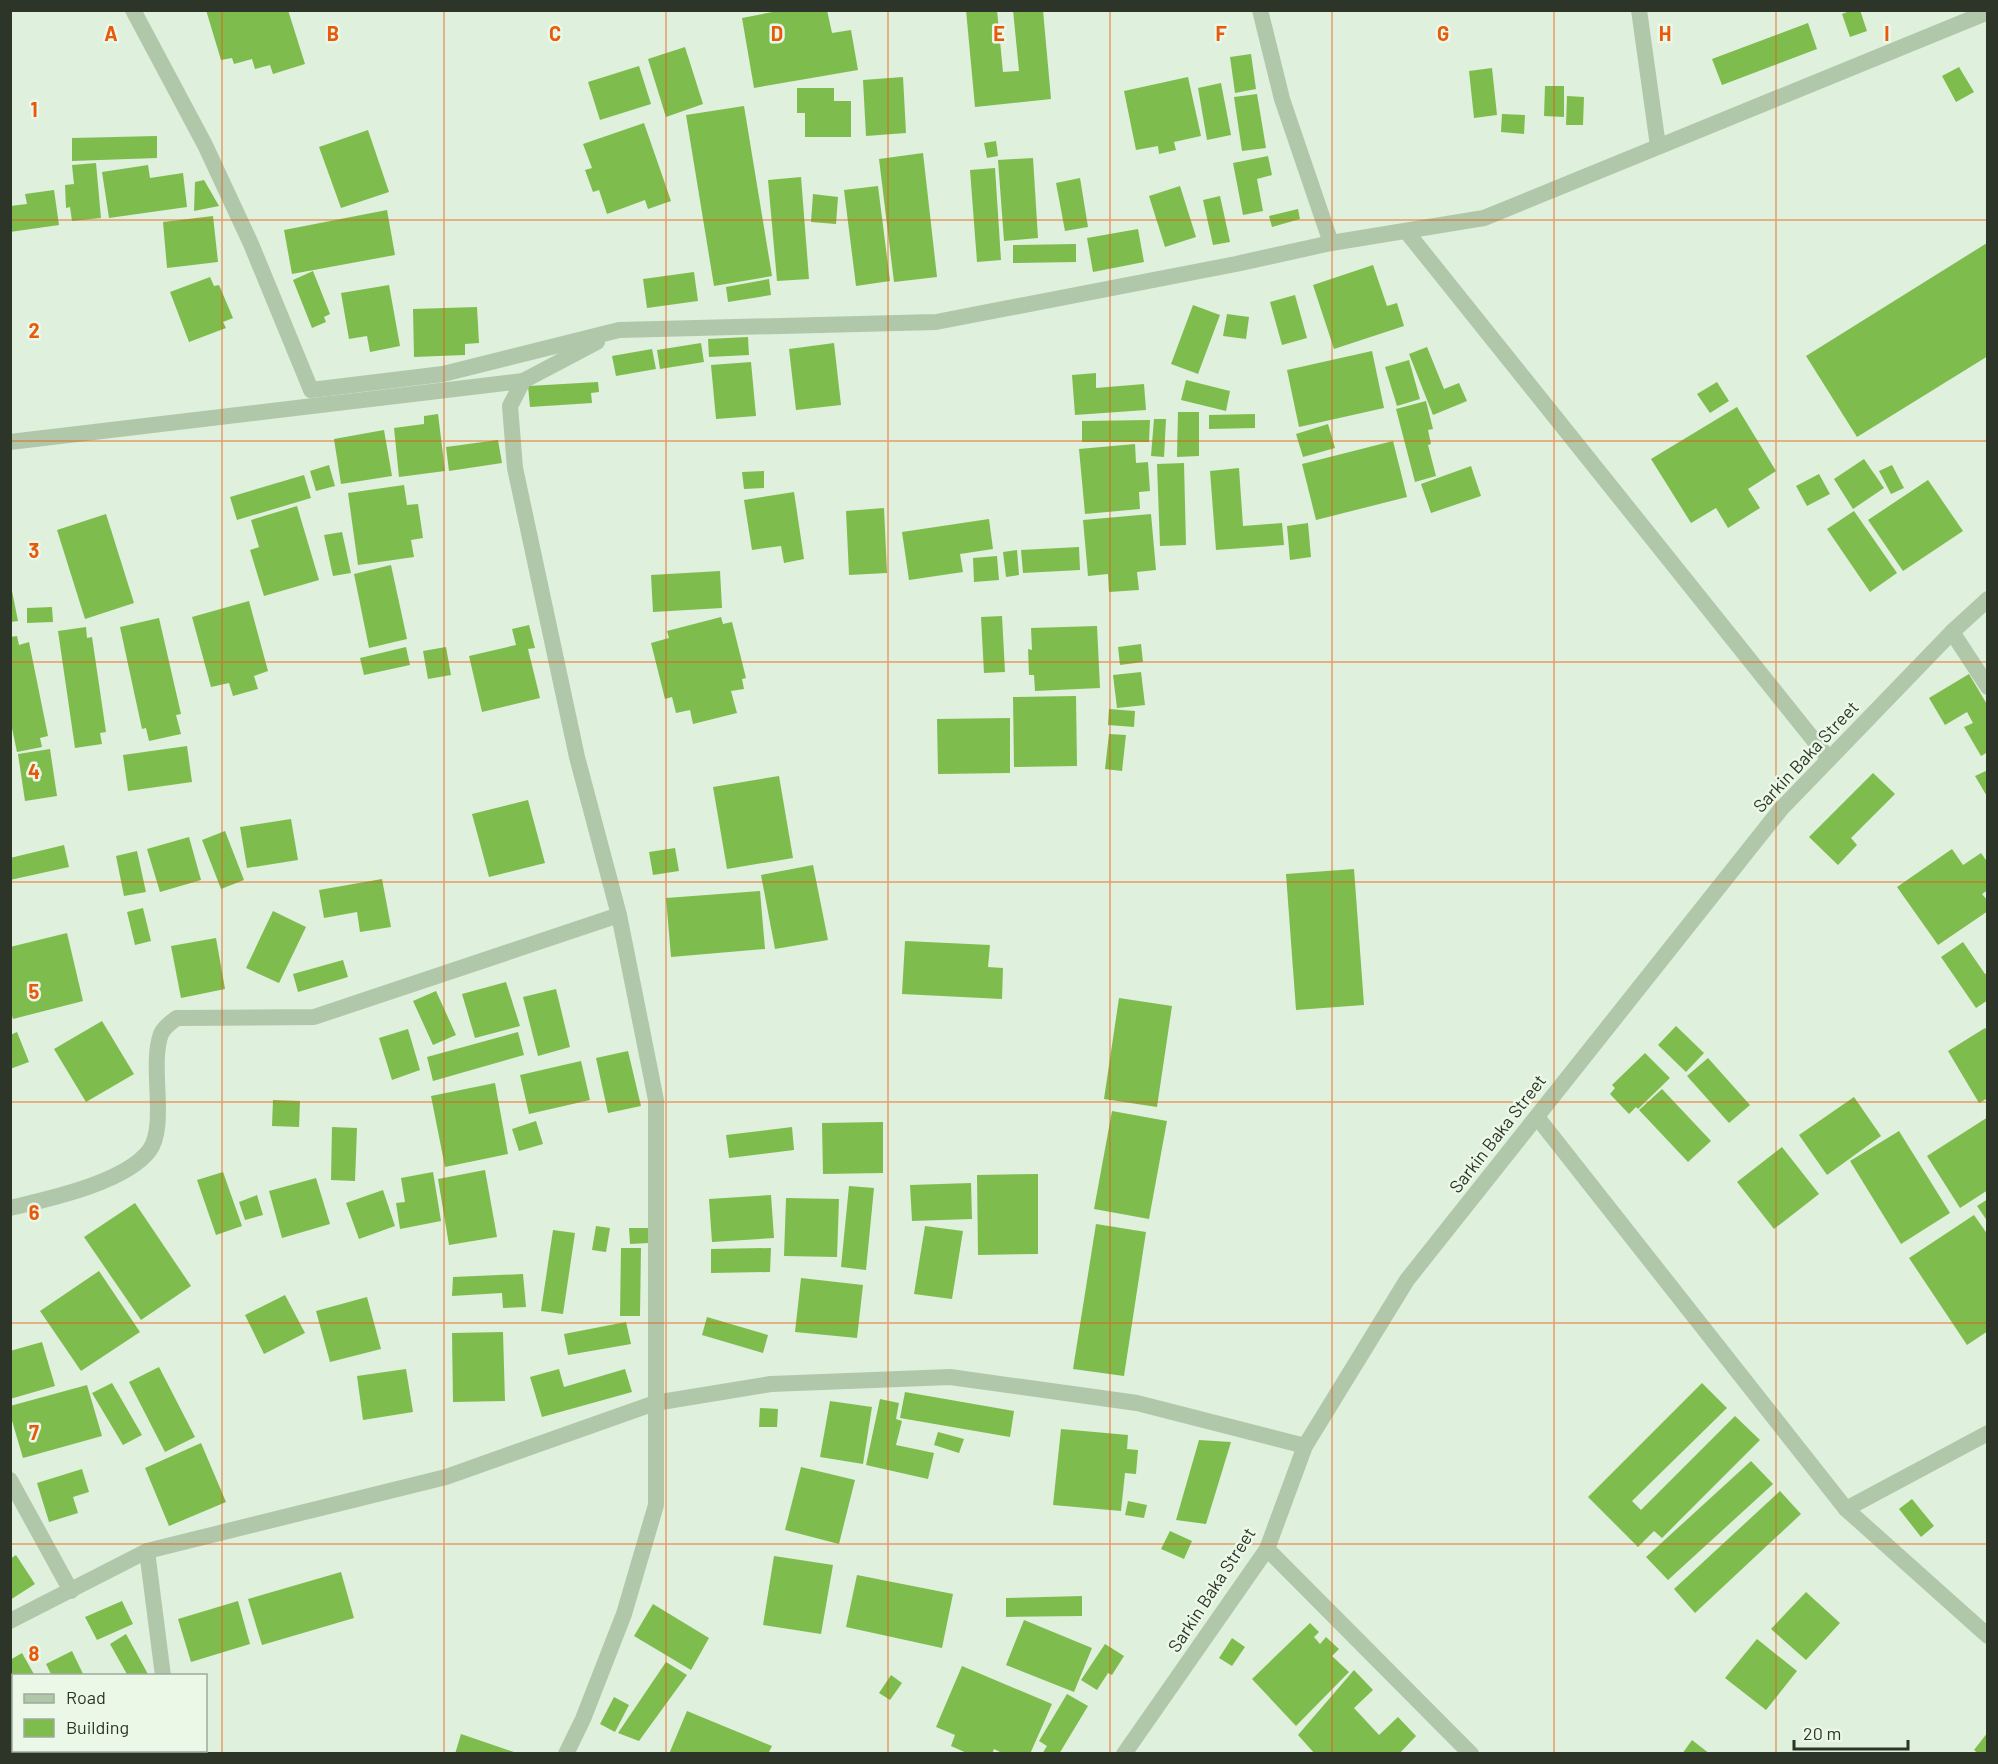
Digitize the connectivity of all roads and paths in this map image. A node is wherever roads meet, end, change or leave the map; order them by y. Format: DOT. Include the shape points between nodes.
graph roads {
  1 [pos="133,10"];
  2 [pos="1260,10"];
  3 [pos="1639,10"];
  4 [pos="1988,12"];
  5 [pos="1658,146"];
  6 [pos="1406,231"];
  7 [pos="1331,243"];
  8 [pos="619,330"];
  9 [pos="523,381"];
  10 [pos="10,442"];
  11 [pos="1988,599"];
  12 [pos="1952,632"];
  13 [pos="1988,687"];
  14 [pos="1830,759"];
  15 [pos="619,915"];
  16 [pos="1537,1117"];
  17 [pos="10,1208"];
  18 [pos="656,1403"];
  19 [pos="1988,1433"];
  20 [pos="1305,1446"];
  21 [pos="10,1480"];
  22 [pos="1846,1509"];
  23 [pos="1267,1549"];
  24 [pos="147,1551"];
  25 [pos="71,1591"];
  26 [pos="10,1621"];
  27 [pos="1988,1636"];
  28 [pos="163,1674"];
  29 [pos="566,1754"];
  30 [pos="1124,1754"];
  31 [pos="1471,1754"];
  1 -- 8 [label="street" via="251,244 311,390 443,374"];
  2 -- 7 [label="street" via="1282,99"];
  3 -- 5 [label="street"];
  4 -- 5 [label="street"];
  5 -- 6 [label="street" via="1484,218"];
  6 -- 7 [label="street"];
  6 -- 14 [label="street"];
  7 -- 8 [label="street" via="936,322"];
  8 -- 9 [label="street"];
  9 -- 10 [label="street"];
  9 -- 15 [label="street" via="510,406 515,468 577,757"];
  11 -- 12 [label="street, Sarkin Baka Street"];
  12 -- 13 [label="street"];
  12 -- 14 [label="street, Sarkin Baka Street"];
  14 -- 16 [label="street, Sarkin Baka Street" via="1781,810"];
  15 -- 17 [label="street" via="314,1017 177,1018 161,1033 156,1138 148,1152 128,1168 78,1192"];
  15 -- 18 [label="street" via="656,1100"];
  16 -- 20 [label="street, Sarkin Baka Street" via="1407,1280"];
  16 -- 22 [label="street"];
  18 -- 20 [label="street" via="771,1384 950,1377 1137,1403"];
  18 -- 24 [label="street" via="446,1477"];
  18 -- 29 [label="street" via="656,1505 624,1614"];
  19 -- 22 [label="street"];
  20 -- 23 [label="street, Sarkin Baka Street"];
  21 -- 25 [label="street"];
  22 -- 27 [label="street"];
  23 -- 30 [label="street, Sarkin Baka Street"];
  23 -- 31 [label="street"];
  24 -- 25 [label="street"];
  24 -- 28 [label="street"];
  25 -- 26 [label="street"];
}
